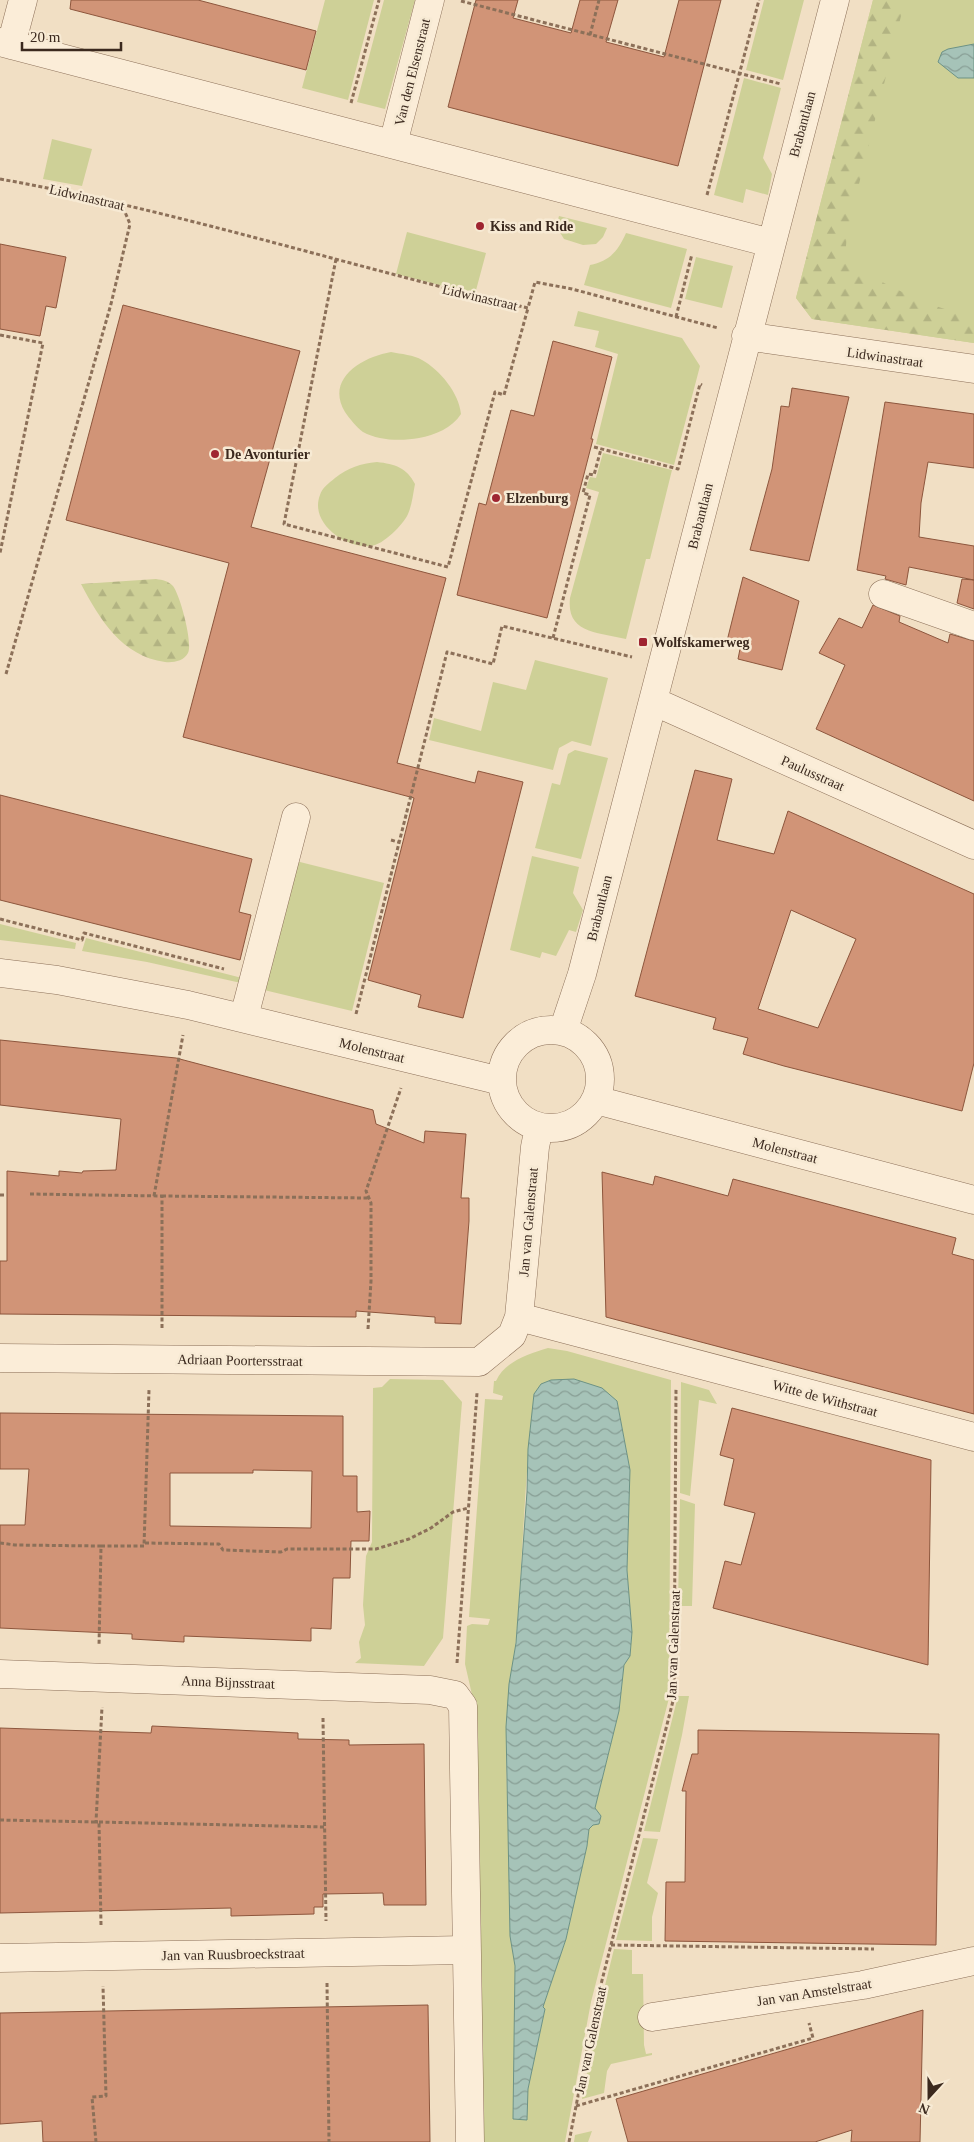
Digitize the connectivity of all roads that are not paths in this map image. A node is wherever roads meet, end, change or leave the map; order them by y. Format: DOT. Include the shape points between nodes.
graph roads {
  1 [pos="23,0"];
  2 [pos="430,0"];
  3 [pos="834,0"];
  4 [pos="6,44"];
  5 [pos="394,144"];
  6 [pos="771,243"];
  7 [pos="746,336"];
  8 [pos="974,369"];
  9 [pos="883,594"];
  10 [pos="974,626"];
  11 [pos="653,701"];
  12 [pos="296,817"];
  13 [pos="974,845"];
  14 [pos="0,973"];
  15 [pos="244,1017"];
  16 [pos="563,1031"];
  17 [pos="501,1081"];
  18 [pos="596,1100"];
  19 [pos="539,1127"];
  20 [pos="974,1200"];
  21 [pos="519,1317"];
  22 [pos="0,1358"];
  23 [pos="479,1362"];
  24 [pos="974,1437"];
  25 [pos="0,1674"];
  26 [pos="466,1950"];
  27 [pos="0,1958"];
  28 [pos="974,1961"];
  29 [pos="652,2017"];
  30 [pos="470,2142"];
  1 -- 4 [label="street"];
  2 -- 5 [label="street, Van den Elsenstraat"];
  3 -- 6 [label="street, Brabantlaan"];
  4 -- 5 [label="street"];
  5 -- 6 [label="street"];
  6 -- 7 [label="street, Brabantlaan"];
  7 -- 8 [label="street, Lidwinastraat"];
  7 -- 11 [label="street, Brabantlaan"];
  9 -- 10 [label="street"];
  11 -- 13 [label="street, Paulusstraat"];
  11 -- 16 [label="street, Brabantlaan" via="582,974"];
  12 -- 15 [label="street"];
  14 -- 15 [label="street, Molenstraat" via="85,985"];
  15 -- 17 [label="street, Molenstraat"];
  16 -- 17 [label="street" via="543,1030 527,1035 513,1046 504,1060"];
  16 -- 18 [label="street" via="586,1044 595,1056 600,1070"];
  17 -- 19 [label="street" via="508,1105 518,1116"];
  18 -- 19 [label="street" via="574,1122 560,1127"];
  18 -- 20 [label="street, Molenstraat"];
  19 -- 21 [label="street, Jan van Galenstraat"];
  21 -- 23 [label="street, Jan van Galenstraat" via="512,1335"];
  21 -- 24 [label="street, Witte de Withstraat"];
  22 -- 23 [label="street, Adriaan Poortersstraat"];
  25 -- 26 [label="street, Anna Bijnsstraat" via="430,1690 455,1695 463,1706"];
  26 -- 27 [label="street, Jan van Ruusbroeckstraat"];
  26 -- 30 [label="street"];
  28 -- 29 [label="street, Jan van Amstelstraat" via="863,1985"];
}
